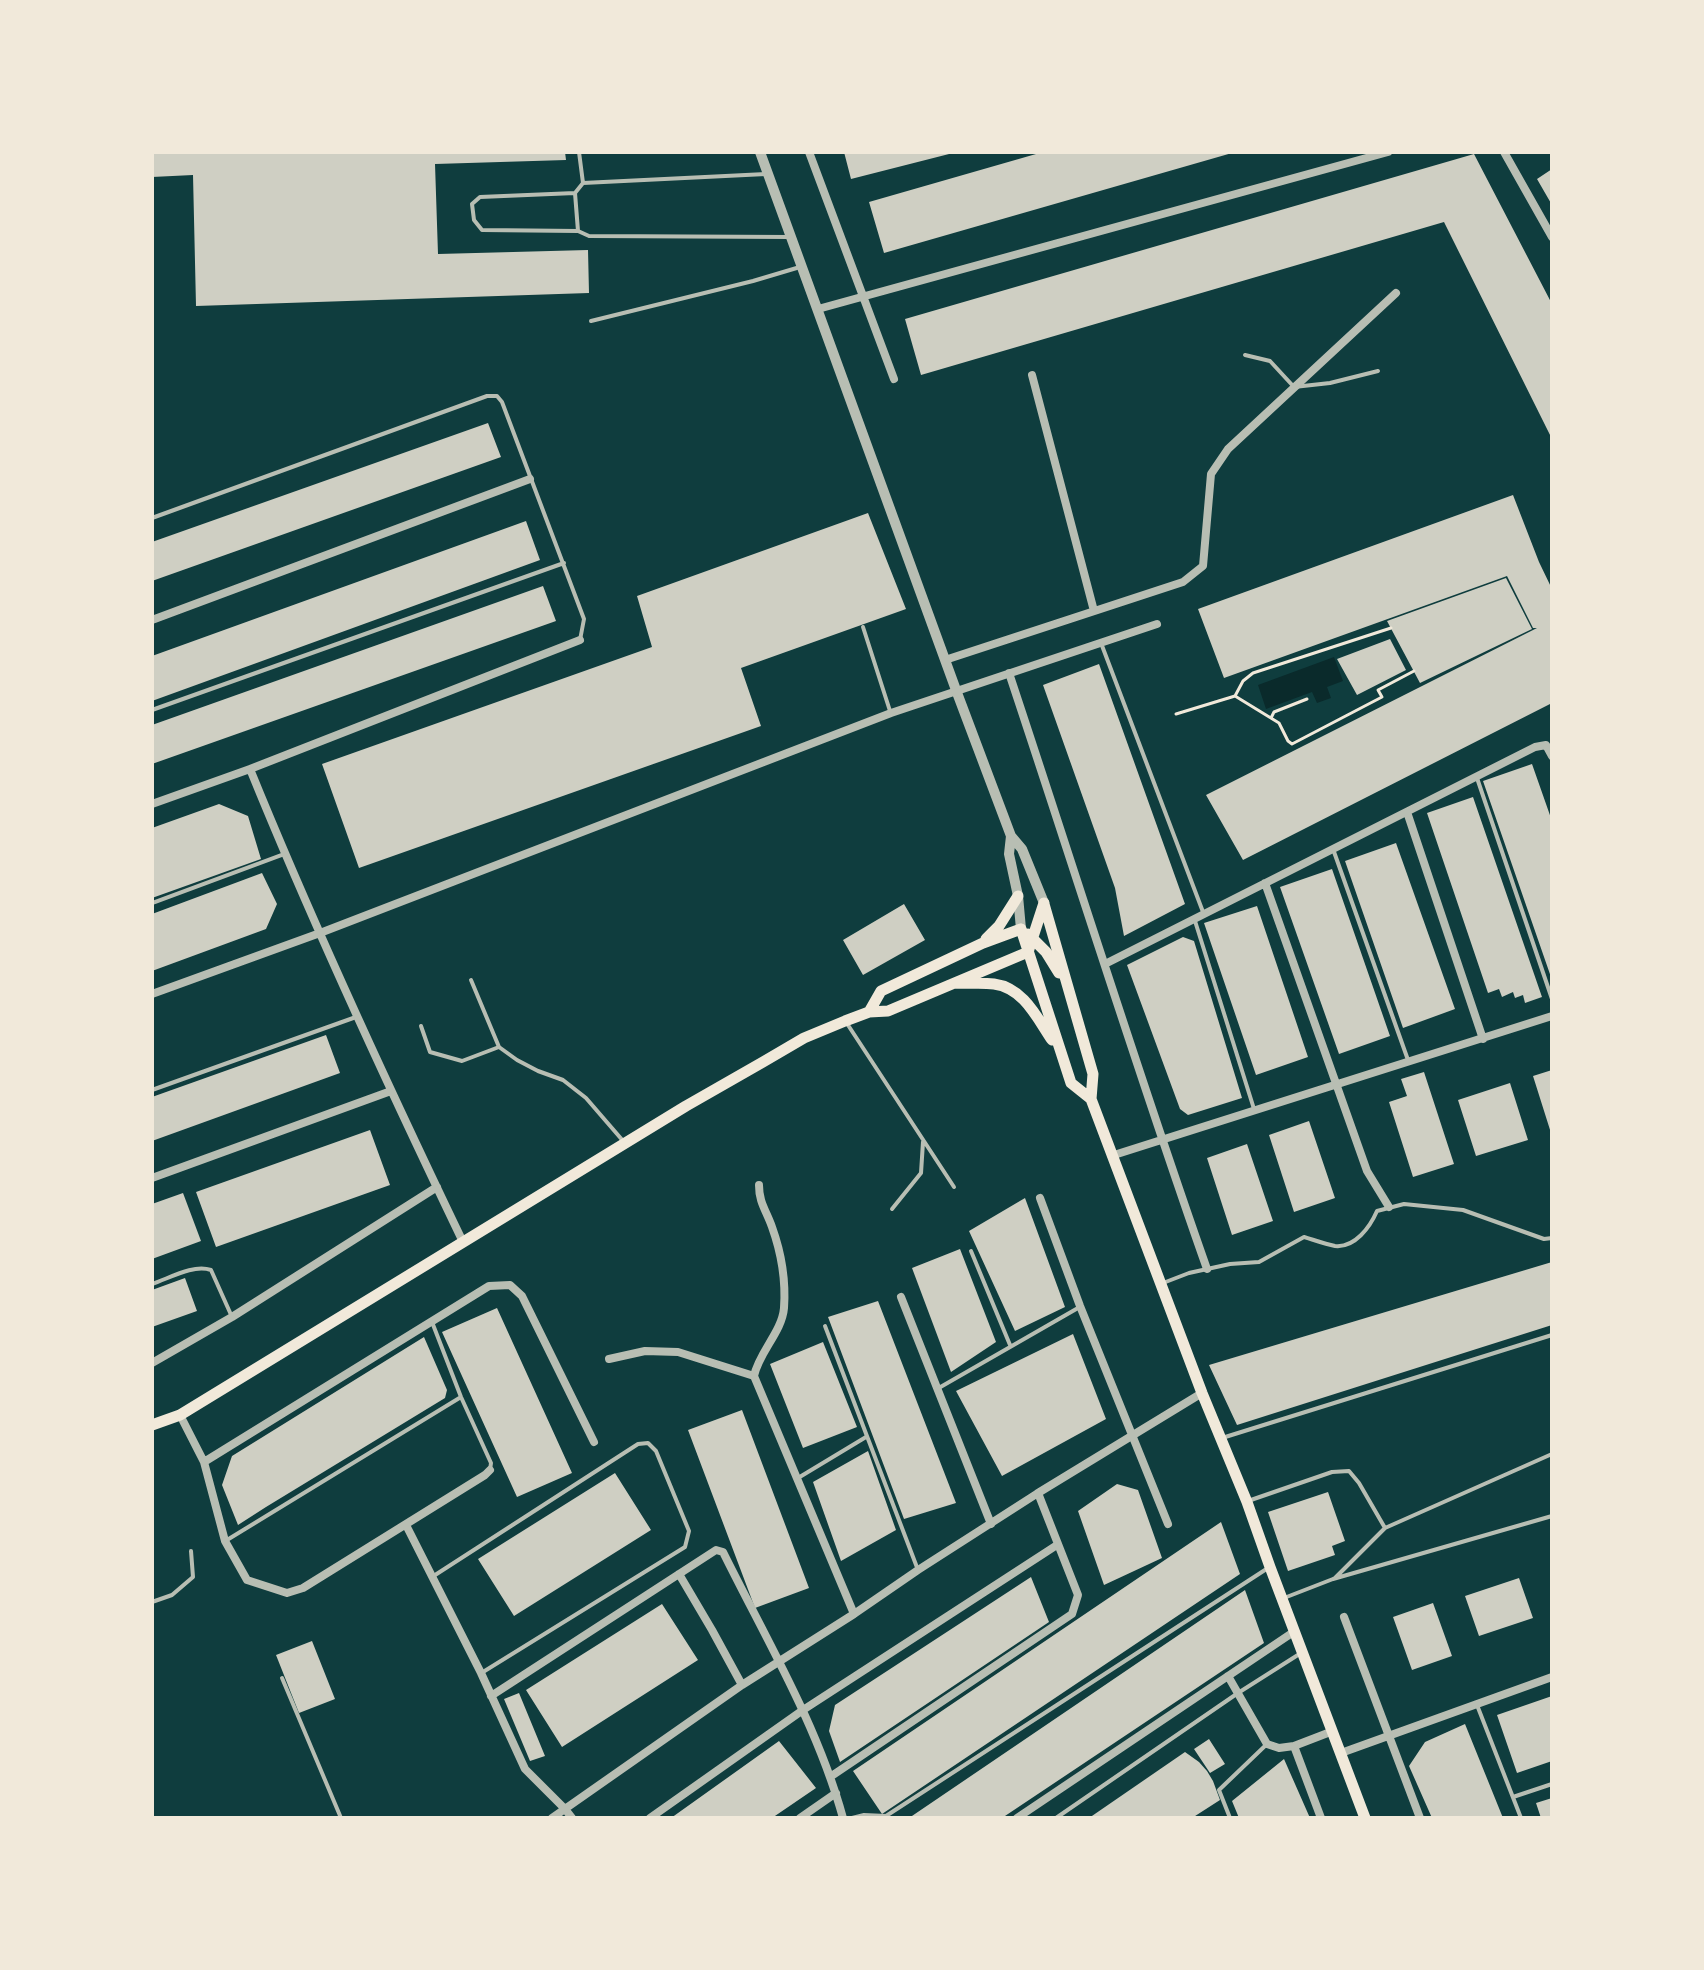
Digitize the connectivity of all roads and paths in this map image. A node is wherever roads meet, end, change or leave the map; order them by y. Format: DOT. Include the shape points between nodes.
graph roads {
  1 [pos="579,152"];
  2 [pos="760,152"];
  3 [pos="809,152"];
  4 [pos="1388,152"];
  5 [pos="1508,153"];
  6 [pos="768,174"];
  7 [pos="583,183"];
  8 [pos="575,193"];
  9 [pos="578,231"];
  10 [pos="792,237"];
  11 [pos="1552,237"];
  12 [pos="802,267"];
  13 [pos="1396,293"];
  14 [pos="863,296"];
  15 [pos="818,309"];
  16 [pos="591,321"];
  17 [pos="1245,355"];
  18 [pos="1378,371"];
  19 [pos="1032,375"];
  20 [pos="894,379"];
  21 [pos="1294,387"];
  22 [pos="530,479"];
  23 [pos="152,518"];
  24 [pos="564,563"];
  25 [pos="1094,611"];
  26 [pos="152,620"];
  27 [pos="1157,624"];
  28 [pos="863,627"];
  29 [pos="1391,628"];
  30 [pos="580,640"];
  31 [pos="1101,642"];
  32 [pos="945,660"];
  33 [pos="1414,671"];
  34 [pos="1009,673"];
  35 [pos="956,690"];
  36 [pos="1235,696"];
  37 [pos="1307,699"];
  38 [pos="152,710"];
  39 [pos="891,713"];
  40 [pos="1176,714"];
  41 [pos="1271,718"];
  42 [pos="1552,756"];
  43 [pos="250,769"];
  44 [pos="1476,777"];
  45 [pos="152,804"];
  46 [pos="1407,812"];
  47 [pos="1011,836"];
  48 [pos="1333,849"];
  49 [pos="284,854"];
  50 [pos="1265,883"];
  51 [pos="1018,896"];
  52 [pos="152,903"];
  53 [pos="1044,903"];
  54 [pos="1204,914"];
  55 [pos="1194,919"];
  56 [pos="1021,929"];
  57 [pos="320,933"];
  58 [pos="1033,937"];
  59 [pos="983,943"];
  60 [pos="1028,952"];
  61 [pos="1105,964"];
  62 [pos="471,980"];
  63 [pos="951,983"];
  64 [pos="1067,987"];
  65 [pos="152,994"];
  66 [pos="1552,999"];
  67 [pos="869,1012"];
  68 [pos="1552,1016"];
  69 [pos="356,1017"];
  70 [pos="845,1021"];
  71 [pos="421,1026"];
  72 [pos="1483,1039"];
  73 [pos="499,1047"];
  74 [pos="1059,1051"];
  75 [pos="1408,1062"];
  76 [pos="1336,1085"];
  77 [pos="152,1090"];
  78 [pos="391,1091"];
  79 [pos="1091,1099"];
  80 [pos="1254,1109"];
  81 [pos="1161,1139"];
  82 [pos="923,1140"];
  83 [pos="626,1143"];
  84 [pos="1114,1155"];
  85 [pos="152,1178"];
  86 [pos="759,1185"];
  87 [pos="437,1187"];
  88 [pos="954,1187"];
  89 [pos="1040,1198"];
  90 [pos="1389,1207"];
  91 [pos="892,1209"];
  92 [pos="1552,1238"];
  93 [pos="463,1242"];
  94 [pos="971,1251"];
  95 [pos="1207,1269"];
  96 [pos="152,1284"];
  97 [pos="1161,1284"];
  98 [pos="901,1297"];
  99 [pos="1080,1306"];
  100 [pos="232,1317"];
  101 [pos="432,1322"];
  102 [pos="825,1326"];
  103 [pos="1552,1335"];
  104 [pos="1011,1346"];
  105 [pos="609,1359"];
  106 [pos="152,1363"];
  107 [pos="754,1376"];
  108 [pos="937,1389"];
  109 [pos="1202,1393"];
  110 [pos="461,1397"];
  111 [pos="180,1415"];
  112 [pos="152,1425"];
  113 [pos="1132,1435"];
  114 [pos="867,1436"];
  115 [pos="1221,1438"];
  116 [pos="594,1442"];
  117 [pos="1552,1454"];
  118 [pos="204,1462"];
  119 [pos="490,1470"];
  120 [pos="796,1480"];
  121 [pos="1038,1493"];
  122 [pos="1247,1502"];
  123 [pos="1552,1516"];
  124 [pos="991,1524"];
  125 [pos="1168,1524"];
  126 [pos="406,1525"];
  127 [pos="1385,1528"];
  128 [pos="225,1541"];
  129 [pos="1057,1545"];
  130 [pos="191,1551"];
  131 [pos="1270,1567"];
  132 [pos="918,1570"];
  133 [pos="679,1574"];
  134 [pos="432,1577"];
  135 [pos="1333,1579"];
  136 [pos="1282,1599"];
  137 [pos="152,1602"];
  138 [pos="854,1614"];
  139 [pos="1344,1617"];
  140 [pos="1295,1631"];
  141 [pos="1303,1652"];
  142 [pos="779,1663"];
  143 [pos="481,1673"];
  144 [pos="1228,1676"];
  145 [pos="1552,1677"];
  146 [pos="282,1678"];
  147 [pos="742,1685"];
  148 [pos="1238,1693"];
  149 [pos="491,1696"];
  150 [pos="1477,1704"];
  151 [pos="803,1710"];
  152 [pos="1333,1731"];
  153 [pos="1388,1736"];
  154 [pos="1267,1744"];
  155 [pos="1294,1746"];
  156 [pos="1341,1753"];
  157 [pos="830,1777"];
  158 [pos="1552,1784"];
  159 [pos="836,1793"];
  160 [pos="1513,1797"];
  161 [pos="565,1809"];
  162 [pos="341,1818"];
  163 [pos="552,1818"];
  164 [pos="572,1818"];
  165 [pos="650,1818"];
  166 [pos="800,1818"];
  167 [pos="843,1818"];
  168 [pos="852,1818"];
  169 [pos="1017,1818"];
  170 [pos="1056,1818"];
  171 [pos="1230,1818"];
  172 [pos="1321,1818"];
  173 [pos="1365,1818"];
  174 [pos="1420,1818"];
  175 [pos="1521,1818"];
  1 -- 7 [label="lane"];
  2 -- 6 [label="street"];
  3 -- 14 [label="street"];
  4 -- 14 [label="street"];
  5 -- 11 [label="street"];
  6 -- 7 [label="lane"];
  6 -- 10 [label="street"];
  7 -- 8 [label="lane"];
  8 -- 9 [label="lane"];
  8 -- 9 [label="lane" via="480,197 472,204 482,230"];
  9 -- 10 [label="lane" via="589,236"];
  10 -- 12 [label="street"];
  12 -- 15 [label="street"];
  12 -- 16 [label="lane"];
  13 -- 21 [label="street"];
  14 -- 15 [label="street"];
  14 -- 20 [label="street"];
  15 -- 32 [label="street"];
  17 -- 21 [label="lane" via="1270,361"];
  18 -- 21 [label="lane"];
  19 -- 25 [label="street"];
  21 -- 25 [label="street" via="1228,449 1211,474 1203,566 1183,582"];
  22 -- 23 [label="lane" via="502,402 487,396"];
  22 -- 24 [label="lane"];
  22 -- 26 [label="street"];
  24 -- 30 [label="lane" via="584,619"];
  24 -- 38 [label="lane"];
  25 -- 32 [label="street"];
  27 -- 31 [label="street"];
  28 -- 39 [label="lane"];
  29 -- 36 [label="path" via="1253,673"];
  30 -- 43 [label="street"];
  31 -- 34 [label="street"];
  31 -- 54 [label="lane"];
  32 -- 35 [label="street"];
  33 -- 41 [label="path" via="1378,690 1382,697 1292,744"];
  34 -- 35 [label="street"];
  34 -- 61 [label="street"];
  35 -- 39 [label="street"];
  35 -- 47 [label="street"];
  36 -- 40 [label="path"];
  36 -- 41 [label="path"];
  37 -- 41 [label="path"];
  39 -- 57 [label="street"];
  42 -- 44 [label="street" via="1546,745 1535,747"];
  43 -- 45 [label="street"];
  43 -- 49 [label="street"];
  44 -- 46 [label="street"];
  44 -- 66 [label="lane"];
  46 -- 48 [label="street"];
  46 -- 72 [label="street"];
  47 -- 51 [label="street" via="1009,854"];
  47 -- 53 [label="street" via="1022,849"];
  48 -- 50 [label="street"];
  48 -- 75 [label="lane"];
  49 -- 52 [label="lane"];
  49 -- 57 [label="street"];
  50 -- 54 [label="street"];
  50 -- 76 [label="street"];
  51 -- 56 [label="street"];
  51 -- 59 [label="main road"];
  53 -- 58 [label="main road"];
  53 -- 64 [label="main road"];
  54 -- 55 [label="street"];
  55 -- 61 [label="street"];
  55 -- 80 [label="lane"];
  56 -- 58 [label="main road"];
  56 -- 59 [label="main road"];
  56 -- 60 [label="main road"];
  57 -- 65 [label="street"];
  57 -- 69 [label="street"];
  58 -- 60 [label="main road"];
  58 -- 64 [label="main road"];
  59 -- 67 [label="main road" via="881,991"];
  60 -- 63 [label="main road"];
  60 -- 74 [label="main road"];
  61 -- 81 [label="street"];
  62 -- 73 [label="lane"];
  63 -- 67 [label="main road" via="888,1011"];
  63 -- 74 [label="main road" via="997,984 1011,990 1024,999"];
  64 -- 79 [label="main road" via="1093,1074"];
  67 -- 70 [label="main road"];
  68 -- 72 [label="street"];
  69 -- 77 [label="lane"];
  69 -- 78 [label="street"];
  70 -- 82 [label="lane"];
  70 -- 83 [label="main road" via="804,1038"];
  71 -- 73 [label="lane" via="430,1052 446,1057 462,1061"];
  72 -- 75 [label="street"];
  73 -- 83 [label="lane" via="563,1080"];
  74 -- 79 [label="main road" via="1071,1083"];
  75 -- 76 [label="street"];
  76 -- 80 [label="street"];
  76 -- 90 [label="street" via="1367,1171"];
  78 -- 85 [label="street"];
  78 -- 87 [label="street"];
  79 -- 84 [label="main road"];
  80 -- 81 [label="street"];
  81 -- 84 [label="street"];
  81 -- 95 [label="street"];
  82 -- 88 [label="lane"];
  82 -- 91 [label="lane" via="921,1173"];
  83 -- 93 [label="main road"];
  84 -- 97 [label="main road"];
  86 -- 107 [label="street" via="759,1200 782,1261 784,1311"];
  87 -- 93 [label="street"];
  87 -- 100 [label="street"];
  89 -- 99 [label="street"];
  90 -- 92 [label="lane" via="1463,1210"];
  90 -- 95 [label="lane" via="1377,1211 1371,1225 1339,1247 1304,1237 1259,1262"];
  93 -- 111 [label="main road"];
  94 -- 104 [label="lane"];
  95 -- 97 [label="lane"];
  96 -- 100 [label="lane" via="194,1269 211,1270"];
  97 -- 109 [label="main road"];
  98 -- 108 [label="street"];
  99 -- 104 [label="lane"];
  99 -- 113 [label="street"];
  100 -- 106 [label="street"];
  101 -- 110 [label="lane"];
  101 -- 116 [label="street" via="489,1286 510,1285 522,1296"];
  101 -- 118 [label="street"];
  102 -- 114 [label="lane"];
  103 -- 115 [label="lane"];
  104 -- 108 [label="lane"];
  105 -- 107 [label="street" via="645,1351 678,1352"];
  107 -- 120 [label="street"];
  108 -- 124 [label="street"];
  109 -- 113 [label="street"];
  109 -- 115 [label="main road"];
  110 -- 119 [label="lane"];
  110 -- 128 [label="lane"];
  111 -- 112 [label="main road"];
  111 -- 118 [label="street"];
  113 -- 121 [label="street"];
  113 -- 125 [label="street"];
  114 -- 120 [label="lane"];
  114 -- 132 [label="lane"];
  115 -- 122 [label="main road"];
  117 -- 127 [label="lane"];
  118 -- 128 [label="street"];
  119 -- 126 [label="street"];
  120 -- 138 [label="street"];
  121 -- 124 [label="street"];
  121 -- 129 [label="street"];
  122 -- 127 [label="lane" via="1349,1471"];
  122 -- 131 [label="main road"];
  123 -- 135 [label="lane"];
  124 -- 132 [label="street"];
  126 -- 128 [label="street" via="287,1593 247,1580"];
  126 -- 134 [label="street"];
  127 -- 135 [label="lane"];
  129 -- 151 [label="street"];
  129 -- 157 [label="street" via="1078,1595 1072,1614"];
  130 -- 137 [label="lane" via="193,1577 172,1595"];
  131 -- 136 [label="main road"];
  131 -- 168 [label="lane" via="886,1816"];
  132 -- 138 [label="street"];
  133 -- 142 [label="street" via="716,1550 723,1552"];
  133 -- 147 [label="street"];
  133 -- 149 [label="street"];
  134 -- 143 [label="street"];
  134 -- 143 [label="lane" via="638,1444 648,1443 656,1451 689,1531 685,1547"];
  135 -- 136 [label="lane"];
  136 -- 140 [label="main road"];
  138 -- 142 [label="street"];
  139 -- 153 [label="street"];
  140 -- 141 [label="main road"];
  140 -- 144 [label="street"];
  141 -- 148 [label="lane"];
  141 -- 152 [label="main road"];
  142 -- 147 [label="street"];
  142 -- 151 [label="street"];
  143 -- 149 [label="street"];
  144 -- 148 [label="street"];
  144 -- 169 [label="street"];
  145 -- 150 [label="street"];
  146 -- 162 [label="lane"];
  147 -- 161 [label="street"];
  148 -- 154 [label="street"];
  148 -- 170 [label="lane"];
  149 -- 161 [label="street" via="525,1769"];
  150 -- 153 [label="street"];
  150 -- 160 [label="lane"];
  151 -- 157 [label="street"];
  151 -- 165 [label="street"];
  152 -- 155 [label="street"];
  152 -- 156 [label="main road"];
  153 -- 156 [label="street"];
  153 -- 174 [label="street"];
  154 -- 155 [label="street"];
  154 -- 171 [label="lane" via="1219,1790"];
  155 -- 172 [label="street"];
  156 -- 173 [label="main road"];
  157 -- 159 [label="street"];
  158 -- 160 [label="lane"];
  159 -- 166 [label="street"];
  159 -- 167 [label="street"];
  160 -- 175 [label="lane"];
  161 -- 163 [label="street"];
  161 -- 164 [label="street"];
}
